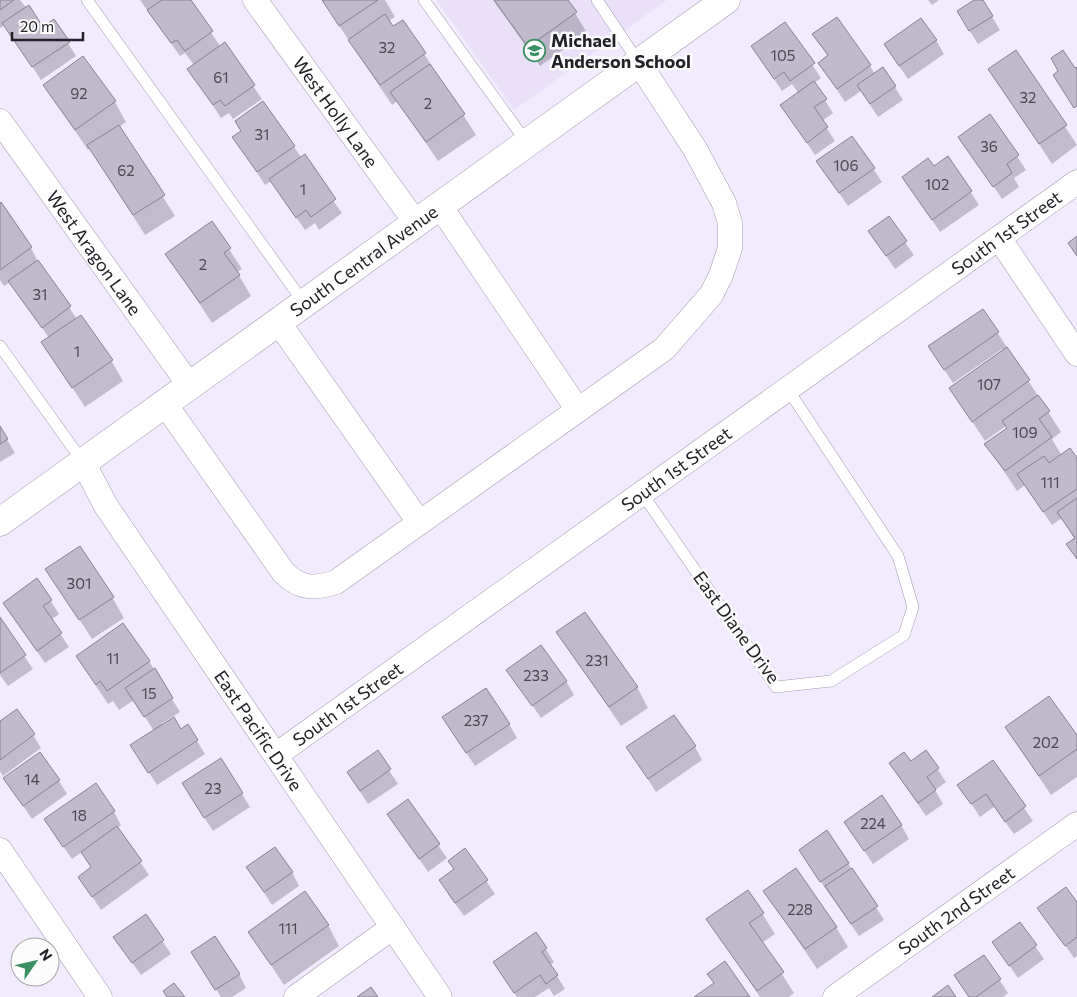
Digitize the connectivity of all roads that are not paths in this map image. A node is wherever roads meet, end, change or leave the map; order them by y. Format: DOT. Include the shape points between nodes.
graph roads {
  1 [pos="87,0"];
  2 [pos="256,0"];
  3 [pos="424,0"];
  4 [pos="597,0"];
  5 [pos="726,0"];
  6 [pos="639,63"];
  7 [pos="0,121"];
  8 [pos="527,143"];
  9 [pos="1077,182"];
  10 [pos="440,206"];
  11 [pos="416,223"];
  12 [pos="998,238"];
  13 [pos="304,303"];
  14 [pos="279,323"];
  15 [pos="0,346"];
  16 [pos="1077,354"];
  17 [pos="190,386"];
  18 [pos="787,388"];
  19 [pos="164,404"];
  20 [pos="578,410"];
  21 [pos="83,462"];
  22 [pos="640,492"];
  23 [pos="0,522"];
  24 [pos="419,522"];
  25 [pos="276,755"];
  26 [pos="1077,824"];
  27 [pos="0,850"];
  28 [pos="393,927"];
  29 [pos="100,997"];
  30 [pos="296,997"];
  31 [pos="440,997"];
  32 [pos="835,997"];
  1 -- 13 [label="lane"];
  2 -- 11 [label="street, West Holly Lane"];
  3 -- 8 [label="lane"];
  4 -- 6 [label="lane"];
  5 -- 6 [label="street, South Central Avenue"];
  6 -- 8 [label="street, South Central Avenue"];
  6 -- 20 [label="street" via="714,182 730,223 730,248 711,295 678,336"];
  7 -- 17 [label="street, West Aragon Lane"];
  8 -- 10 [label="street, South Central Avenue"];
  9 -- 12 [label="street, South 1st Street"];
  10 -- 11 [label="street, South Central Avenue"];
  10 -- 20 [label="street"];
  11 -- 13 [label="street, South Central Avenue"];
  12 -- 16 [label="street"];
  12 -- 18 [label="street, South 1st Street"];
  13 -- 14 [label="street, South Central Avenue"];
  14 -- 17 [label="street, South Central Avenue"];
  14 -- 24 [label="street"];
  15 -- 21 [label="lane"];
  17 -- 19 [label="street, South Central Avenue"];
  18 -- 22 [label="street, South 1st Street"];
  18 -- 22 [label="lane, East Diane Drive" via="898,556 913,607 904,635 831,681 776,687"];
  19 -- 21 [label="street, South Central Avenue"];
  19 -- 24 [label="street" via="294,582 306,587 336,582"];
  20 -- 24 [label="street"];
  21 -- 23 [label="street, South Central Avenue"];
  21 -- 25 [label="street, East Pacific Drive" via="106,506"];
  22 -- 25 [label="street, South 1st Street"];
  25 -- 28 [label="street, East Pacific Drive"];
  26 -- 32 [label="street, South 2nd Street"];
  27 -- 29 [label="street"];
  28 -- 30 [label="street"];
  28 -- 31 [label="street, East Pacific Drive"];
}
